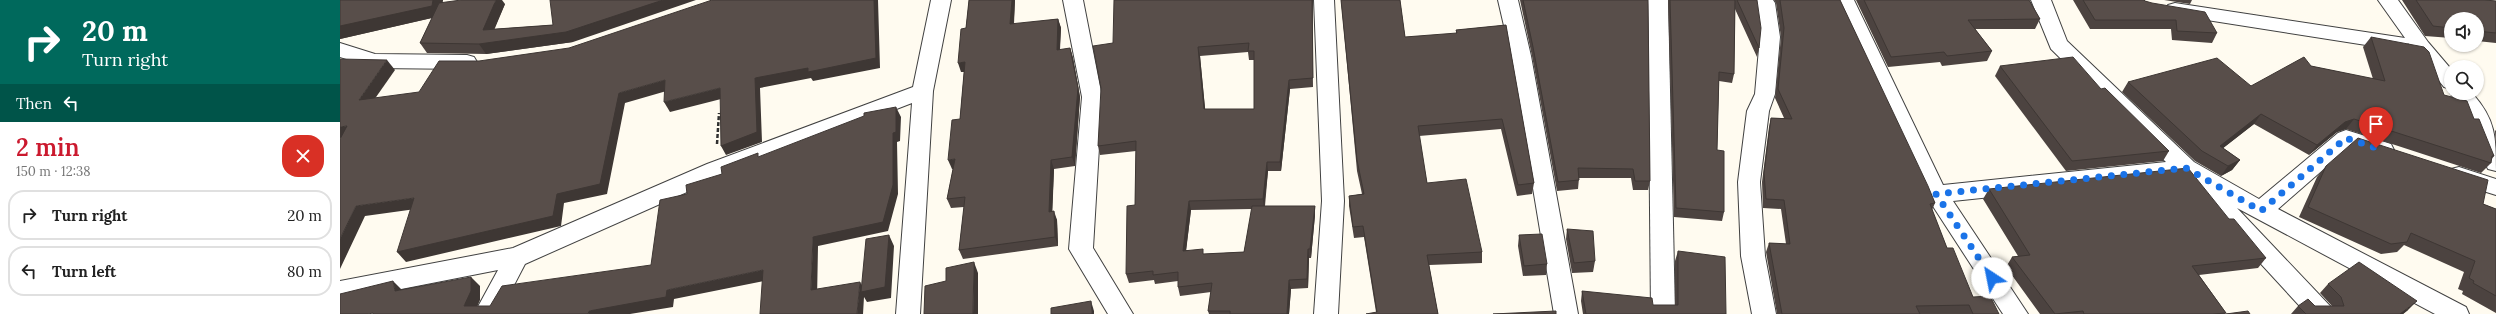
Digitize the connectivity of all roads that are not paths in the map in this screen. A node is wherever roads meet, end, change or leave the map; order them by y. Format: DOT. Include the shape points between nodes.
graph roads {
  1 [pos="941,0"];
  2 [pos="1073,0"];
  3 [pos="1324,0"];
  4 [pos="1508,0"];
  5 [pos="1658,0"];
  6 [pos="1844,0"];
  7 [pos="2041,0"];
  8 [pos="2388,0"];
  9 [pos="1765,3"];
  10 [pos="2154,6"];
  11 [pos="2421,47"];
  12 [pos="340,50"];
  13 [pos="486,62"];
  14 [pos="2444,74"];
  15 [pos="923,91"];
  16 [pos="2466,100"];
  17 [pos="2406,157"];
  18 [pos="2496,163"];
  19 [pos="2436,167"];
  20 [pos="2186,168"];
  21 [pos="2496,187"];
  22 [pos="1936,194"];
  23 [pos="2261,211"];
  24 [pos="517,257"];
  25 [pos="340,291"];
  26 [pos="486,314"];
  27 [pos="908,314"];
  28 [pos="1121,314"];
  29 [pos="1326,314"];
  30 [pos="1566,314"];
  31 [pos="1663,314"];
  32 [pos="1764,314"];
  33 [pos="2016,314"];
  34 [pos="2322,314"];
  35 [pos="2457,314"];
  1 -- 15 [label="street"];
  2 -- 28 [label="street" via="1092,97 1081,249"];
  3 -- 29 [label="street" via="1333,201"];
  4 -- 30 [label="street" via="1524,71"];
  5 -- 31 [label="street"];
  6 -- 22 [label="street"];
  7 -- 20 [label="street" via="2058,44"];
  8 -- 11 [label="street"];
  9 -- 32 [label="street" via="1770,37 1766,87 1758,111 1749,182 1754,256"];
  10 -- 11 [label="street"];
  11 -- 14 [label="street"];
  12 -- 13 [label="street" via="374,61"];
  15 -- 24 [label="street" via="715,170"];
  15 -- 27 [label="street"];
  16 -- 18 [label="street" via="2474,109"];
  17 -- 23 [label="street" via="2346,138"];
  19 -- 21 [label="street"];
  20 -- 22 [label="street"];
  20 -- 23 [label="street"];
  20 -- 34 [label="street"];
  22 -- 33 [label="street"];
  23 -- 35 [label="street"];
  24 -- 25 [label="street"];
  24 -- 26 [label="street"];
}
